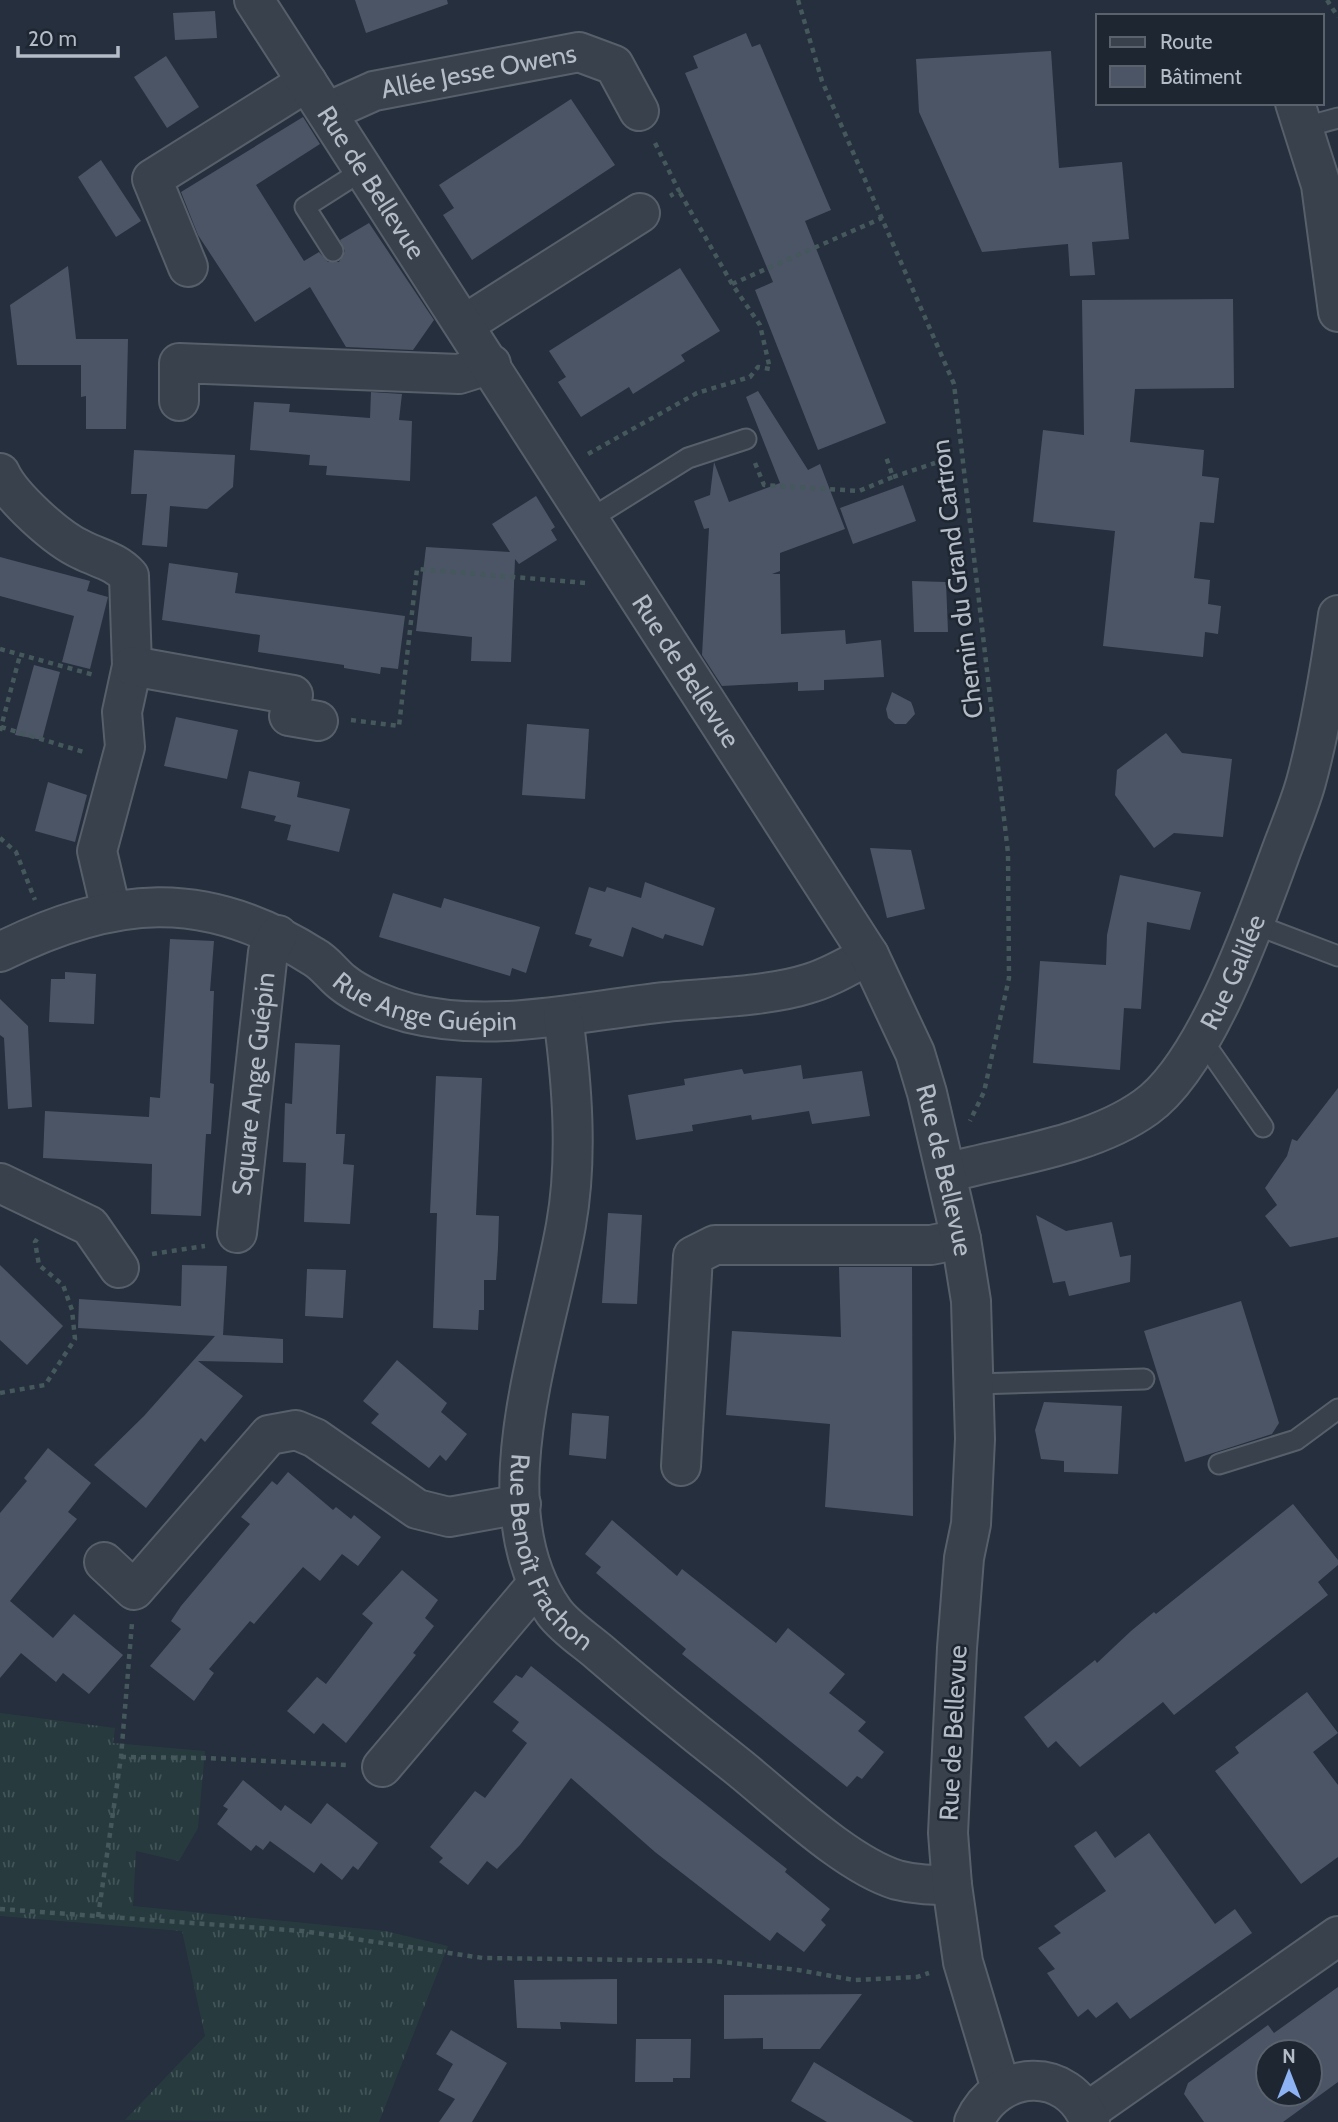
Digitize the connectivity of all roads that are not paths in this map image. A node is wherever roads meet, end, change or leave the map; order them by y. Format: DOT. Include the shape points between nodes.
graph roads {
  1 [pos="254,0"];
  2 [pos="317,97"];
  3 [pos="639,111"];
  4 [pos="1313,116"];
  5 [pos="363,170"];
  6 [pos="640,213"];
  7 [pos="334,251"];
  8 [pos="188,267"];
  9 [pos="1338,312"];
  10 [pos="465,324"];
  11 [pos="491,364"];
  12 [pos="179,401"];
  13 [pos="746,439"];
  14 [pos="0,473"];
  15 [pos="587,521"];
  16 [pos="1338,615"];
  17 [pos="131,675"];
  18 [pos="318,720"];
  19 [pos="111,911"];
  20 [pos="1254,924"];
  21 [pos="278,935"];
  22 [pos="0,952"];
  23 [pos="869,955"];
  24 [pos="1338,956"];
  25 [pos="563,1016"];
  26 [pos="1198,1042"];
  27 [pos="1263,1127"];
  28 [pos="946,1173"];
  29 [pos="0,1183"];
  30 [pos="237,1233"];
  31 [pos="961,1239"];
  32 [pos="119,1268"];
  33 [pos="1144,1379"];
  34 [pos="975,1384"];
  35 [pos="1338,1409"];
  36 [pos="1219,1464"];
  37 [pos="681,1466"];
  38 [pos="521,1504"];
  39 [pos="104,1562"];
  40 [pos="537,1584"];
  41 [pos="382,1767"];
  42 [pos="952,1885"];
  43 [pos="1338,1936"];
  44 [pos="1001,2089"];
  45 [pos="1088,2117"];
  46 [pos="974,2122"];
  1 -- 2 [label="street, Rue de Bellevue"];
  2 -- 3 [label="street, Allée Jesse Owens" via="374,91 579,52 614,65"];
  2 -- 5 [label="street, Rue de Bellevue"];
  2 -- 8 [label="street, Allée Jesse Owens" via="152,179"];
  4 -- 9 [label="street"];
  5 -- 7 [label="lane" via="305,207"];
  5 -- 10 [label="street, Rue de Bellevue"];
  6 -- 10 [label="street"];
  10 -- 11 [label="street, Rue de Bellevue"];
  11 -- 12 [label="street" via="459,374 180,363"];
  11 -- 15 [label="street, Rue de Bellevue"];
  13 -- 15 [label="lane" via="688,458"];
  14 -- 17 [label="street" via="7,489 42,520 79,549 118,564 129,576"];
  15 -- 23 [label="street, Rue de Bellevue"];
  16 -- 20 [label="street, Rue Galilée" via="1325,703 1306,784"];
  17 -- 18 [label="street" via="293,695 289,716"];
  17 -- 19 [label="street" via="122,712 125,747 97,851"];
  19 -- 21 [label="street, Rue Ange Guépin" via="174,905 222,912"];
  19 -- 22 [label="street, Rue Ange Guépin" via="44,930"];
  20 -- 24 [label="lane"];
  20 -- 26 [label="street, Rue Galilée"];
  21 -- 25 [label="street, Rue Ange Guépin" via="317,958 344,983 407,1012 457,1022"];
  21 -- 30 [label="street, Square Ange Guépin" via="268,952"];
  23 -- 25 [label="street, Rue Ange Guépin" via="807,984"];
  23 -- 28 [label="street, Rue de Bellevue" via="915,1053"];
  25 -- 38 [label="street, Rue Benoît Frachon" via="571,1138 566,1223 525,1411"];
  26 -- 27 [label="lane" via="1212,1054"];
  26 -- 28 [label="street, Rue Galilée" via="1180,1073 1147,1107 1108,1129"];
  28 -- 31 [label="street, Rue de Bellevue"];
  29 -- 32 [label="street" via="90,1226"];
  31 -- 34 [label="street, Rue de Bellevue" via="971,1301"];
  31 -- 37 [label="street" via="931,1245 715,1245 693,1256"];
  33 -- 34 [label="lane"];
  34 -- 42 [label="street, Rue de Bellevue" via="971,1524 964,1558 951,1742 948,1833"];
  35 -- 36 [label="lane" via="1296,1440"];
  38 -- 39 [label="street" via="449,1517 417,1509 315,1438 296,1430 269,1436 134,1590"];
  38 -- 40 [label="street, Rue Benoît Frachon"];
  40 -- 41 [label="street"];
  40 -- 42 [label="street, Rue Benoît Frachon" via="555,1615 854,1859 894,1879"];
  42 -- 44 [label="street, Rue de Bellevue" via="963,1962"];
  43 -- 45 [label="street"];
  44 -- 45 [label="street" via="1016,2083 1049,2083 1077,2099"];
  44 -- 46 [label="street" via="980,2109"];
}
